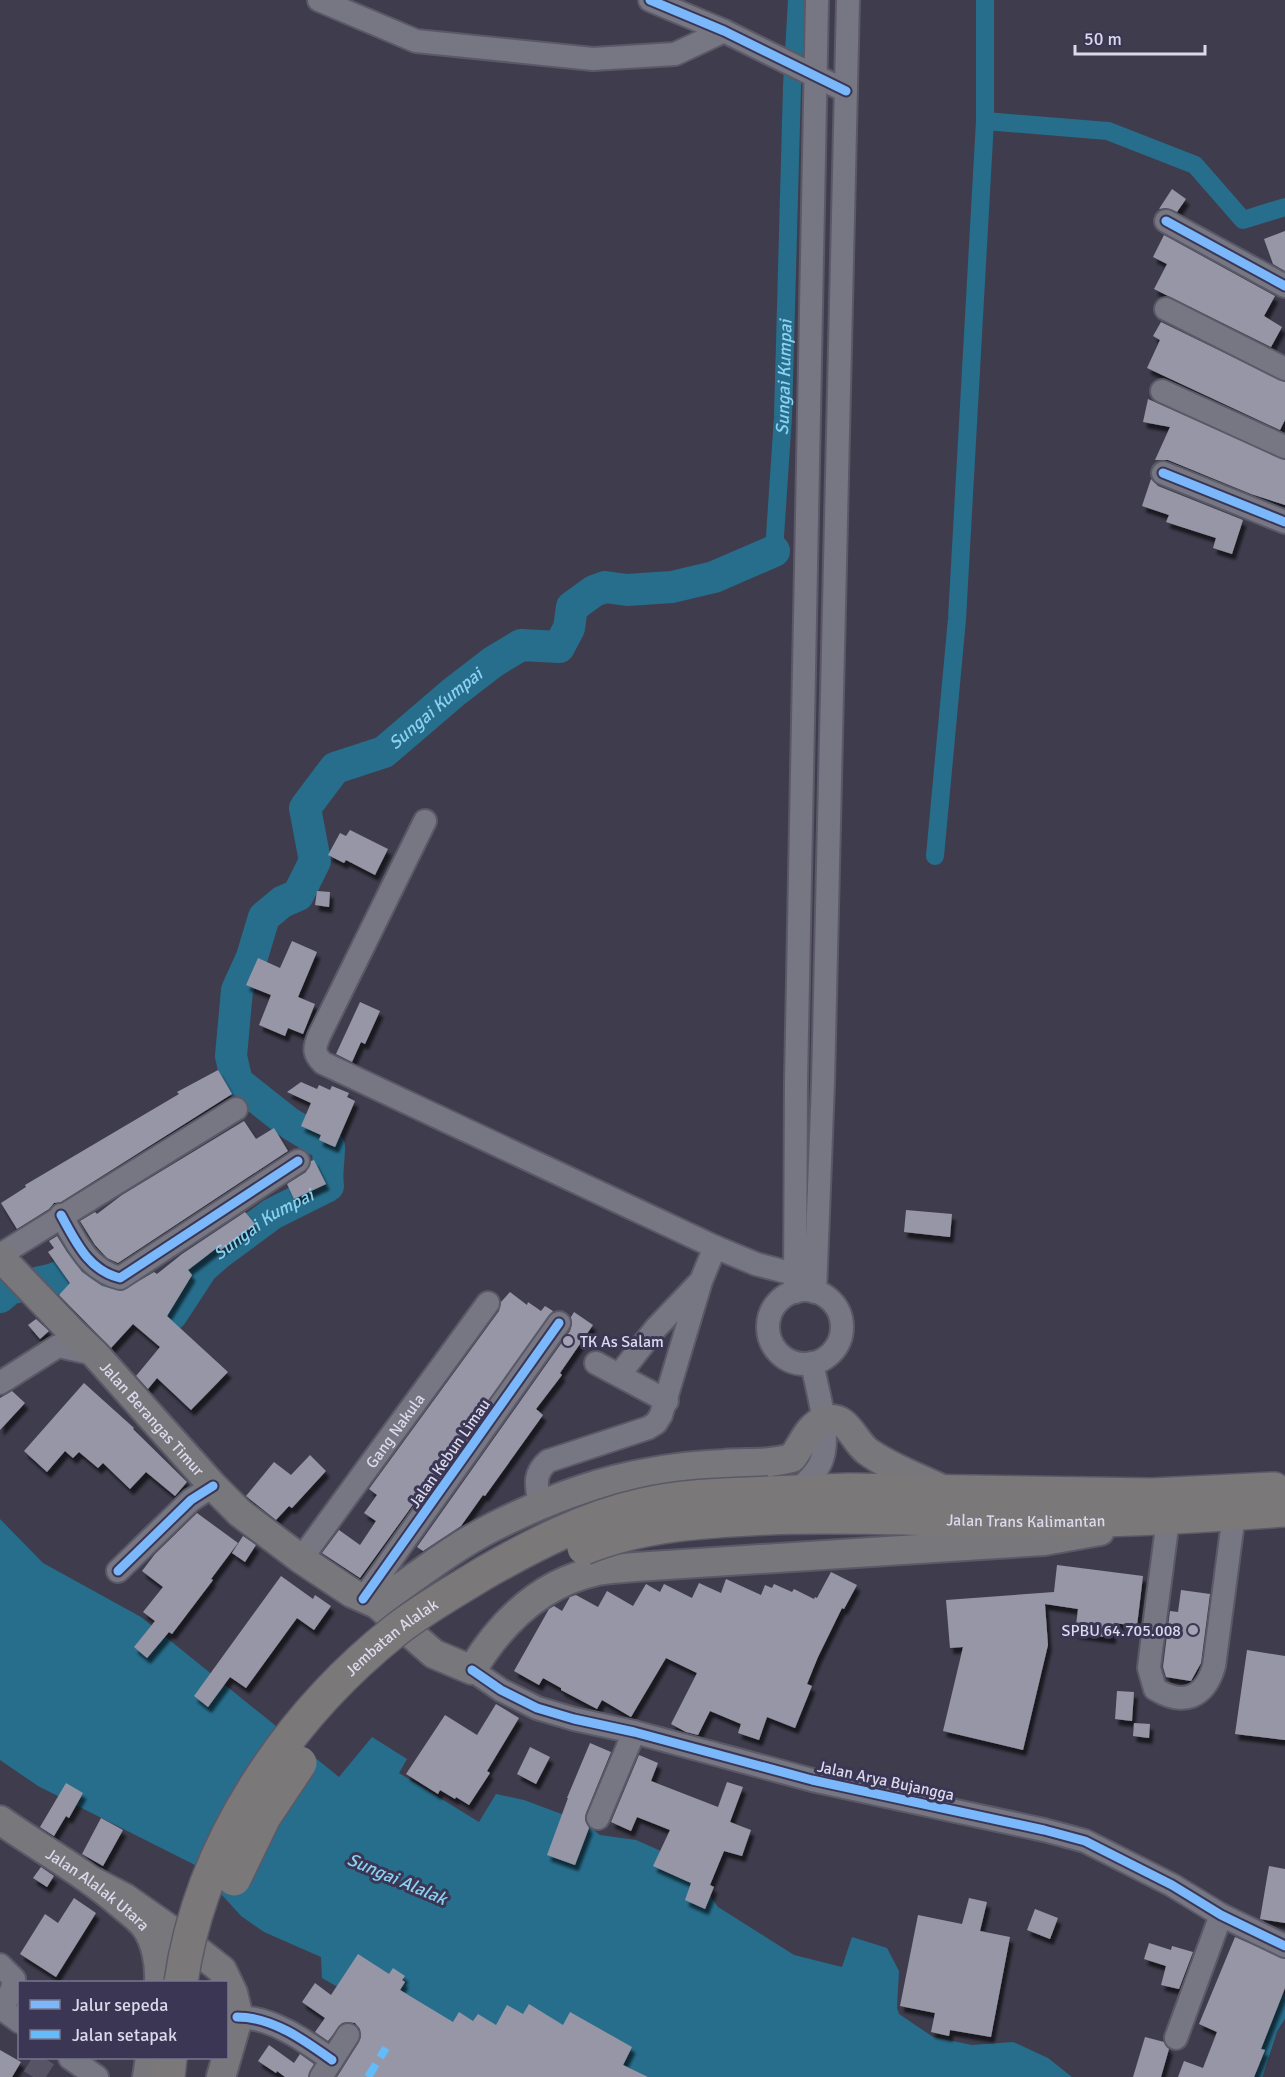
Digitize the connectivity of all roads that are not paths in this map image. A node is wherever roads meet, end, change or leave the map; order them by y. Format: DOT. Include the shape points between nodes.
graph roads {
  1 [pos="319,0"];
  2 [pos="650,0"];
  3 [pos="817,0"];
  4 [pos="849,0"];
  5 [pos="724,31"];
  6 [pos="800,67"];
  7 [pos="846,91"];
  8 [pos="1166,221"];
  9 [pos="1285,286"];
  10 [pos="1166,309"];
  11 [pos="1285,369"];
  12 [pos="1162,392"];
  13 [pos="1285,447"];
  14 [pos="1163,473"];
  15 [pos="1285,522"];
  16 [pos="425,821"];
  17 [pos="236,1108"];
  18 [pos="297,1161"];
  19 [pos="61,1215"];
  20 [pos="715,1246"];
  21 [pos="6,1263"];
  22 [pos="701,1281"];
  23 [pos="801,1286"];
  24 [pos="488,1303"];
  25 [pos="559,1323"];
  26 [pos="95,1354"];
  27 [pos="596,1363"];
  28 [pos="812,1364"];
  29 [pos="619,1375"];
  30 [pos="0,1383"];
  31 [pos="667,1401"];
  32 [pos="823,1420"];
  33 [pos="213,1486"];
  34 [pos="1285,1488"];
  35 [pos="947,1491"];
  36 [pos="778,1501"];
  37 [pos="540,1506"];
  38 [pos="1285,1509"];
  39 [pos="1234,1514"];
  40 [pos="1168,1519"];
  41 [pos="1118,1520"];
  42 [pos="301,1559"];
  43 [pos="118,1571"];
  44 [pos="370,1601"];
  45 [pos="472,1670"];
  46 [pos="634,1732"];
  47 [pos="598,1818"];
  48 [pos="0,1820"];
  49 [pos="1221,1915"];
  50 [pos="164,1938"];
  51 [pos="1285,1946"];
  52 [pos="0,1965"];
  53 [pos="159,1981"];
  54 [pos="181,1981"];
  55 [pos="204,1981"];
  56 [pos="227,1981"];
  57 [pos="228,1983"];
  58 [pos="237,2017"];
  59 [pos="18,2021"];
  60 [pos="348,2035"];
  61 [pos="1176,2038"];
  62 [pos="228,2053"];
  63 [pos="71,2059"];
  64 [pos="150,2059"];
  65 [pos="170,2059"];
  66 [pos="192,2059"];
  67 [pos="226,2059"];
  68 [pos="326,2069"];
  69 [pos="97,2077"];
  70 [pos="147,2077"];
  71 [pos="168,2077"];
  72 [pos="190,2077"];
  73 [pos="221,2077"];
  1 -- 5 [label="street" via="416,41 593,59 675,54"];
  2 -- 5 [label="street"];
  3 -- 6 [label="street"];
  4 -- 7 [label="street"];
  5 -- 6 [label="street"];
  6 -- 7 [label="street"];
  6 -- 23 [label="street" via="796,1082"];
  7 -- 23 [label="street" via="823,1083"];
  8 -- 9 [label="street"];
  10 -- 11 [label="street"];
  12 -- 13 [label="street"];
  14 -- 15 [label="street"];
  16 -- 20 [label="street" via="319,1035 315,1046 318,1058"];
  17 -- 19 [label="street"];
  18 -- 19 [label="street" via="120,1278 101,1270 83,1254"];
  19 -- 21 [label="street"];
  20 -- 22 [label="street"];
  20 -- 23 [label="street"];
  21 -- 26 [label="main road, Jalan Berangas Timur"];
  22 -- 29 [label="street" via="656,1328"];
  22 -- 31 [label="street"];
  23 -- 28 [label="street" via="821,1293 840,1314 839,1343 830,1354"];
  23 -- 28 [label="street" via="780,1299 771,1311 768,1326 777,1352 789,1361"];
  24 -- 42 [label="street, Gang Nakula"];
  25 -- 44 [label="street, Jalan Kebun Limau"];
  26 -- 30 [label="street" via="58,1346"];
  26 -- 33 [label="main road, Jalan Berangas Timur"];
  27 -- 29 [label="street"];
  28 -- 32 [label="street"];
  29 -- 31 [label="street"];
  31 -- 37 [label="street" via="656,1423 648,1428 548,1461 539,1469 537,1478"];
  32 -- 35 [label="main road" via="842,1422 865,1450"];
  32 -- 36 [label="street" via="822,1461 815,1473"];
  32 -- 37 [label="main road" via="808,1433 792,1458 773,1463 726,1463 643,1473 561,1496"];
  33 -- 42 [label="main road, Jalan Berangas Timur" via="240,1513"];
  33 -- 43 [label="street" via="190,1500"];
  34 -- 35 [label="highway, Jalan Trans Kalimantan" via="1152,1495"];
  35 -- 36 [label="highway, Jalan Trans Kalimantan"];
  36 -- 41 [label="highway, Jalan Trans Kalimantan" via="843,1516"];
  36 -- 54 [label="highway, Jembatan Alalak, bridge" via="681,1498 641,1505 591,1521 510,1558 398,1628 330,1689 252,1792 205,1892"];
  36 -- 55 [label="highway, Jembatan Alalak, bridge" via="609,1538 558,1559 447,1621 378,1675 313,1744 264,1817 224,1904"];
  37 -- 44 [label="main road" via="494,1526"];
  38 -- 39 [label="highway, Jalan Trans Kalimantan"];
  39 -- 40 [label="highway, Jalan Trans Kalimantan"];
  39 -- 40 [label="street" via="1215,1666 1203,1690 1185,1699 1155,1689 1149,1668"];
  40 -- 41 [label="highway, Jalan Trans Kalimantan"];
  41 -- 45 [label="main road" via="1102,1531 1044,1541 597,1571 550,1588 527,1604 485,1648"];
  42 -- 44 [label="main road, Jalan Berangas Timur"];
  44 -- 45 [label="main road, Jalan Berangas Timur" via="434,1654"];
  45 -- 46 [label="street, Jalan Arya Bujangga" via="537,1708"];
  46 -- 47 [label="street"];
  46 -- 49 [label="street, Jalan Arya Bujangga" via="812,1780 1085,1841"];
  48 -- 50 [label="main road, Jalan Alalak Utara" via="94,1882"];
  49 -- 51 [label="street, Jalan Arya Bujangga"];
  49 -- 61 [label="street"];
  50 -- 53 [label="main road, Jalan Alalak Utara"];
  50 -- 56 [label="main road" via="222,1970"];
  52 -- 59 [label="street" via="14,1979 2,2009"];
  57 -- 58 [label="main road"];
  58 -- 62 [label="main road"];
  58 -- 68 [label="street" via="305,2030"];
  60 -- 68 [label="street"];
  63 -- 69 [label="street"];
  64 -- 70 [label="main road"];
  65 -- 71 [label="highway"];
  66 -- 72 [label="highway"];
  67 -- 73 [label="main road"];
}
